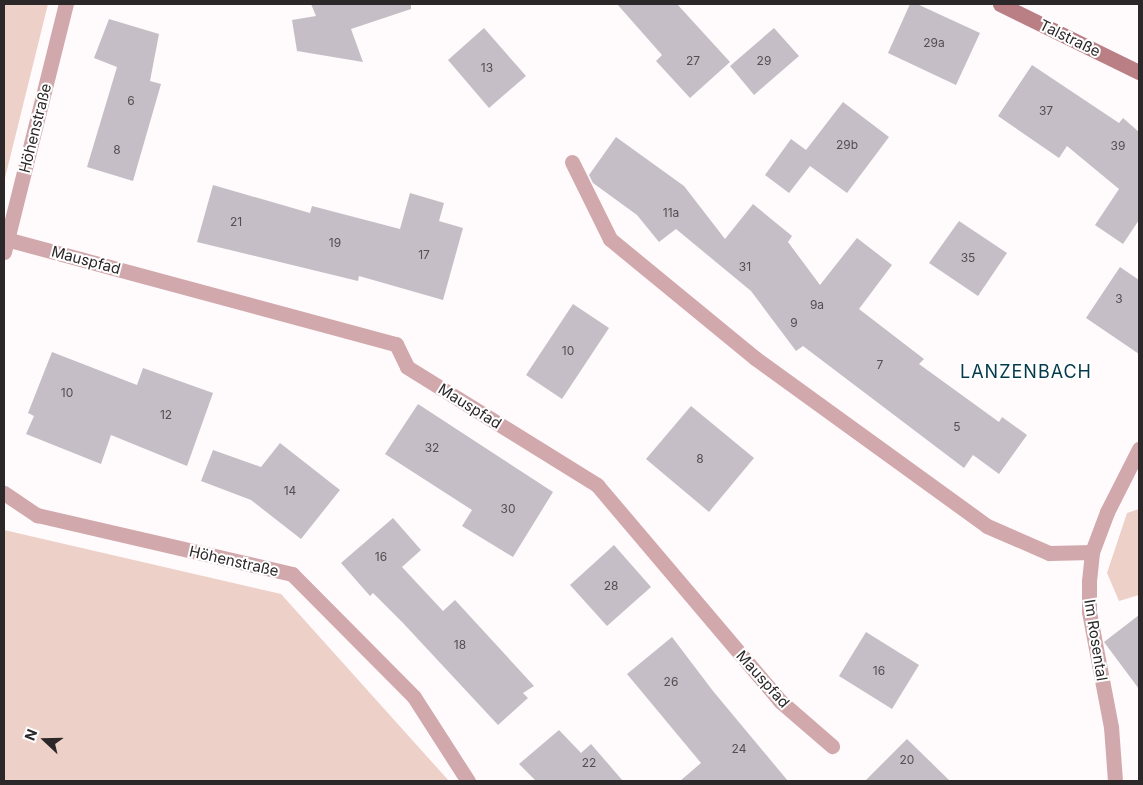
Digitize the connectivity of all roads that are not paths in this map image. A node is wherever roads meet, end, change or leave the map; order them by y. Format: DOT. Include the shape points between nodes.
graph roads {
  1 [pos="66,4"];
  2 [pos="1000,4"];
  3 [pos="1139,72"];
  4 [pos="572,162"];
  5 [pos="5,245"];
  6 [pos="1139,449"];
  7 [pos="4,493"];
  8 [pos="1092,552"];
  9 [pos="832,746"];
  10 [pos="468,781"];
  11 [pos="1116,781"];
  1 -- 5 [label="street, Höhenstraße"];
  2 -- 3 [label="main road, Talstraße"];
  4 -- 8 [label="street" via="610,238 755,358 987,526 1048,552"];
  5 -- 9 [label="street, Mauspfad" via="396,344 407,367 598,485 780,701"];
  6 -- 8 [label="street, Im Rosental" via="1107,512"];
  7 -- 10 [label="street, Höhenstraße" via="37,515 292,574 414,697"];
  8 -- 11 [label="street, Im Rosental" via="1089,612 1111,727"];
}
